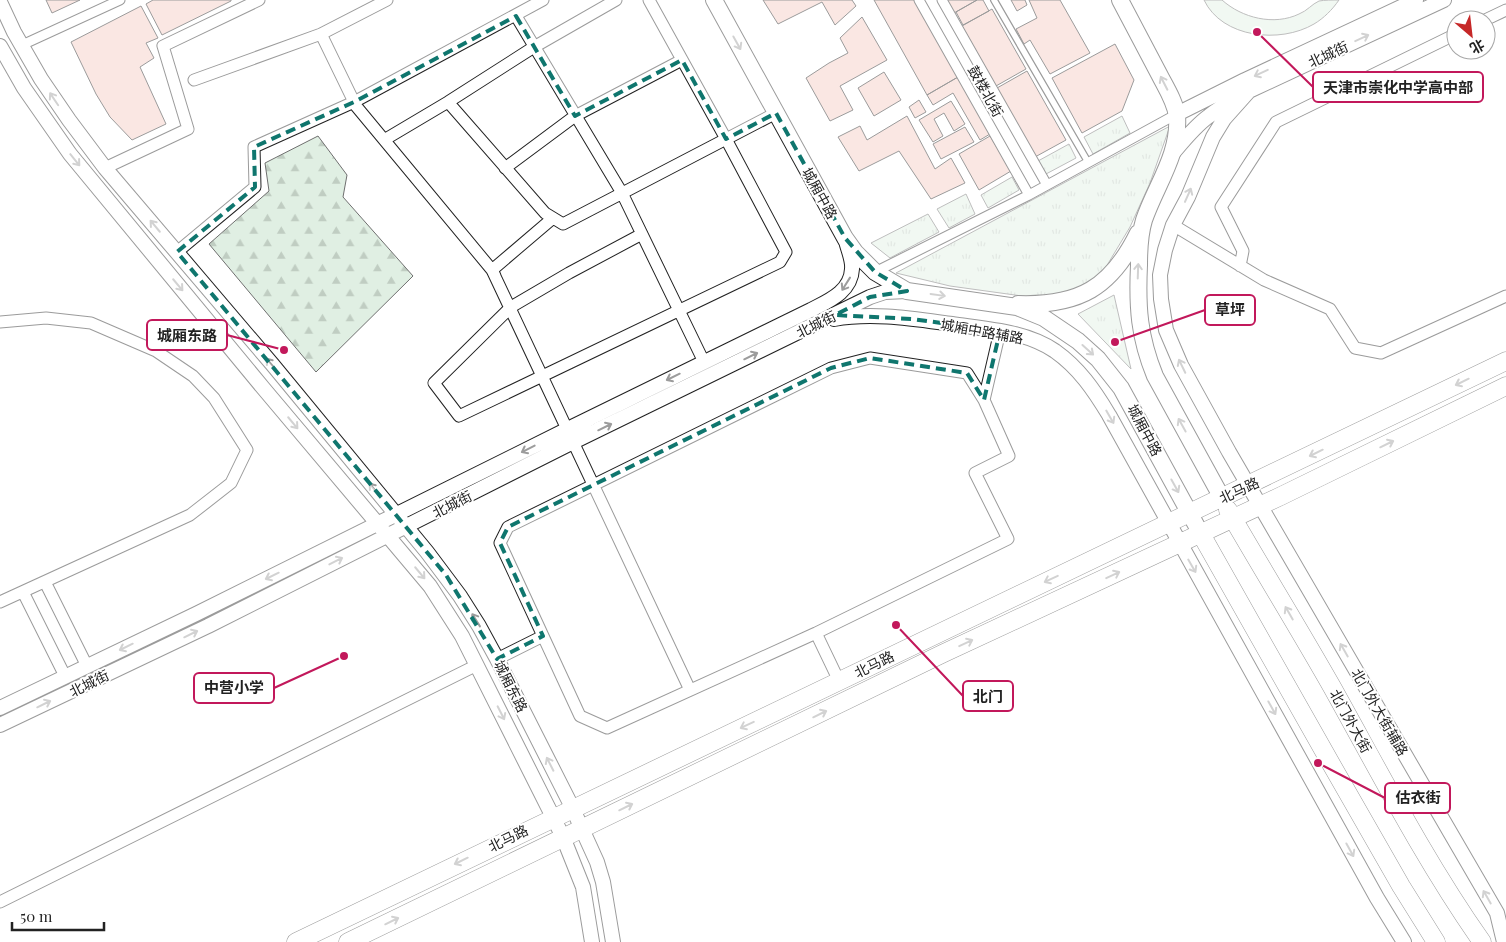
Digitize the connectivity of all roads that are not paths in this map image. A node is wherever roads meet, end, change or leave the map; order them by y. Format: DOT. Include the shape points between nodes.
graph roads {
  1 [pos="120,0"];
  2 [pos="259,0"];
  3 [pos="387,0"];
  4 [pos="543,0"];
  5 [pos="616,0"];
  6 [pos="649,0"];
  7 [pos="714,0"];
  8 [pos="919,0"];
  9 [pos="942,0"];
  10 [pos="994,0"];
  11 [pos="1120,0"];
  12 [pos="1416,0"];
  13 [pos="1444,0"];
  14 [pos="0,2"];
  15 [pos="516,16"];
  16 [pos="14,32"];
  17 [pos="321,34"];
  18 [pos="0,39"];
  19 [pos="1446,39"];
  20 [pos="22,45"];
  21 [pos="0,46"];
  22 [pos="534,47"];
  23 [pos="682,60"];
  24 [pos="194,80"];
  25 [pos="1249,91"];
  26 [pos="354,102"];
  27 [pos="448,102"];
  28 [pos="776,113"];
  29 [pos="1177,114"];
  30 [pos="576,116"];
  31 [pos="726,139"];
  32 [pos="384,140"];
  33 [pos="1173,153"];
  34 [pos="1088,162"];
  35 [pos="105,168"];
  36 [pos="506,168"];
  37 [pos="1047,185"];
  38 [pos="622,193"];
  39 [pos="1029,195"];
  40 [pos="553,218"];
  41 [pos="1144,221"];
  42 [pos="1173,225"];
  43 [pos="642,234"];
  44 [pos="845,238"];
  45 [pos="177,252"];
  46 [pos="1240,266"];
  47 [pos="492,270"];
  48 [pos="875,272"];
  49 [pos="907,291"];
  50 [pos="1506,296"];
  51 [pos="991,302"];
  52 [pos="510,307"];
  53 [pos="680,311"];
  54 [pos="0,322"];
  55 [pos="819,323"];
  56 [pos="1000,331"];
  57 [pos="1506,361"];
  58 [pos="704,362"];
  59 [pos="544,376"];
  60 [pos="1506,386"];
  61 [pos="984,400"];
  62 [pos="570,428"];
  63 [pos="571,443"];
  64 [pos="592,485"];
  65 [pos="1248,486"];
  66 [pos="1222,498"];
  67 [pos="1260,506"];
  68 [pos="1190,513"];
  69 [pos="396,515"];
  70 [pos="1233,519"];
  71 [pos="1169,523"];
  72 [pos="378,524"];
  73 [pos="405,527"];
  74 [pos="1201,534"];
  75 [pos="388,536"];
  76 [pos="1180,544"];
  77 [pos="45,582"];
  78 [pos="23,592"];
  79 [pos="0,602"];
  80 [pos="816,633"];
  81 [pos="543,636"];
  82 [pos="497,659"];
  83 [pos="477,665"];
  84 [pos="87,666"];
  85 [pos="65,676"];
  86 [pos="839,681"];
  87 [pos="690,690"];
  88 [pos="0,708"];
  89 [pos="779,710"];
  90 [pos="0,725"];
  91 [pos="789,729"];
  92 [pos="572,808"];
  93 [pos="552,816"];
  94 [pos="582,828"];
  95 [pos="563,837"];
  96 [pos="0,902"];
  97 [pos="296,942"];
  98 [pos="348,942"];
  99 [pos="592,942"];
  100 [pos="613,942"];
  101 [pos="1404,942"];
  102 [pos="1436,942"];
  103 [pos="1482,942"];
  104 [pos="1504,942"];
  1 -- 20 [label="street"];
  2 -- 35 [label="street" via="163,46 188,129"];
  3 -- 17 [label="street"];
  4 -- 15 [label="street"];
  5 -- 22 [label="street"];
  6 -- 23 [label="street"];
  7 -- 28 [label="main road, 城厢中路, one-way"];
  8 -- 39 [label="street, 鼓楼北街"];
  9 -- 37 [label="street, 鼓楼北街"];
  10 -- 34 [label="lane"];
  29 -- 11 [label="main road, 城厢中路, one-way"];
  12 -- 29 [label="street, 北城街, one-way"];
  25 -- 13 [label="street, 北城街, one-way"];
  14 -- 16 [label="street, 城厢东路"];
  15 -- 22 [label="street"];
  15 -- 26 [label="street"];
  16 -- 18 [label="street"];
  16 -- 20 [label="street, 城厢东路"];
  17 -- 24 [label="street"];
  17 -- 26 [label="street"];
  19 -- 46 [label="street" via="1276,122 1221,207 1243,251"];
  35 -- 20 [label="street, 城厢东路, one-way" via="41,79"];
  21 -- 72 [label="street, 城厢东路, one-way" via="24,88 70,154"];
  22 -- 27 [label="street"];
  22 -- 30 [label="street"];
  23 -- 30 [label="street"];
  23 -- 31 [label="street"];
  25 -- 33 [label="street, 北城街" via="1207,117"];
  42 -- 25 [label="street, one-way" via="1213,137"];
  26 -- 32 [label="street"];
  26 -- 45 [label="street" via="254,147 255,187"];
  27 -- 32 [label="street"];
  27 -- 36 [label="street"];
  28 -- 31 [label="street"];
  28 -- 44 [label="main road, 城厢中路"];
  29 -- 33 [label="main road, 城厢中路"];
  29 -- 34 [label="street"];
  30 -- 36 [label="street"];
  30 -- 38 [label="street"];
  31 -- 38 [label="street"];
  31 -- 53 [label="street" via="786,252 780,262"];
  32 -- 47 [label="street"];
  33 -- 41 [label="main road, 城厢中路"];
  34 -- 37 [label="street"];
  45 -- 35 [label="street, 城厢东路, one-way"];
  36 -- 40 [label="street"];
  37 -- 39 [label="street"];
  38 -- 40 [label="street" via="564,224"];
  38 -- 43 [label="street"];
  39 -- 48 [label="street"];
  40 -- 47 [label="street"];
  41 -- 51 [label="main road, 城厢中路" via="1116,269 1084,294 1050,304"];
  66 -- 41 [label="main road, 城厢中路, one-way" via="1155,376 1142,340 1138,282"];
  42 -- 46 [label="street"];
  65 -- 42 [label="street, one-way" via="1181,365 1166,330 1160,276"];
  43 -- 52 [label="street"];
  43 -- 53 [label="street"];
  44 -- 48 [label="main road, 城厢中路"];
  44 -- 58 [label="street, 北城街, one-way" via="852,268 842,292"];
  69 -- 45 [label="street, 城厢东路, one-way"];
  46 -- 50 [label="street" via="1330,309 1355,348 1382,353"];
  47 -- 52 [label="street"];
  48 -- 49 [label="main road, 城厢中路"];
  49 -- 51 [label="main road, 城厢中路, one-way"];
  49 -- 55 [label="street, 北城街" via="870,297"];
  51 -- 68 [label="main road, 城厢中路, one-way" via="1017,307 1044,318 1098,359 1129,400"];
  52 -- 59 [label="street"];
  52 -- 59 [label="street" via="434,383 459,416"];
  53 -- 58 [label="street"];
  53 -- 59 [label="street"];
  54 -- 77 [label="street" via="46,318 91,323 156,351 193,376 214,398 248,450 230,483 190,515"];
  55 -- 56 [label="street, 城厢中路辅路" via="850,316 870,316"];
  63 -- 55 [label="street, 北城街, one-way"];
  56 -- 61 [label="street"];
  56 -- 71 [label="street, 城厢中路辅路, one-way" via="1047,346 1091,385"];
  57 -- 65 [label="main road, 北马路, one-way"];
  58 -- 62 [label="street, 北城街, one-way"];
  59 -- 62 [label="street"];
  67 -- 60 [label="main road, 北马路, one-way"];
  61 -- 64 [label="street" via="966,373 870,358 831,368"];
  61 -- 80 [label="street" via="1010,456 975,473 1008,539"];
  62 -- 63 [label="street"];
  62 -- 69 [label="street, 北城街, one-way"];
  63 -- 64 [label="street"];
  63 -- 73 [label="street, 北城街"];
  64 -- 81 [label="street" via="508,526 500,543"];
  64 -- 87 [label="street"];
  65 -- 66 [label="main road, 北马路"];
  65 -- 67 [label="street, 北门外大街辅路"];
  66 -- 68 [label="main road, 北马路"];
  66 -- 70 [label="main road, 北门外大街"];
  67 -- 70 [label="main road, 北马路"];
  104 -- 67 [label="street, 北门外大街辅路, one-way" via="1497,913"];
  68 -- 71 [label="main road, 北马路"];
  68 -- 74 [label="main road, 城厢中路"];
  69 -- 72 [label="street, 北城街"];
  69 -- 73 [label="street, 城厢东路"];
  70 -- 74 [label="main road, 北马路"];
  103 -- 70 [label="main road, 北门外大街, one-way" via="1432,866"];
  71 -- 76 [label="street"];
  71 -- 86 [label="main road, 北马路, one-way"];
  72 -- 75 [label="street, 城厢东路"];
  72 -- 84 [label="street, 北城街, one-way"];
  73 -- 75 [label="street, 北城街"];
  82 -- 73 [label="street, 城厢东路, one-way" via="446,575"];
  74 -- 76 [label="main road, 北马路"];
  74 -- 102 [label="main road"];
  75 -- 83 [label="street, 城厢东路, one-way" via="430,586"];
  90 -- 75 [label="street, 北城街, one-way"];
  91 -- 76 [label="main road, 北马路, one-way"];
  76 -- 101 [label="street, one-way" via="1376,898"];
  77 -- 78 [label="street"];
  77 -- 84 [label="street"];
  78 -- 79 [label="street"];
  78 -- 85 [label="street"];
  80 -- 86 [label="street"];
  80 -- 87 [label="street"];
  81 -- 82 [label="street"];
  81 -- 87 [label="street" via="580,716 607,728"];
  92 -- 82 [label="street, 城厢东路, one-way"];
  83 -- 93 [label="street, 城厢东路, one-way"];
  83 -- 96 [label="street"];
  84 -- 85 [label="street, 北城街"];
  85 -- 88 [label="street, 北城街"];
  86 -- 89 [label="main road, 北马路"];
  89 -- 91 [label="main road"];
  89 -- 92 [label="main road, 北马路, one-way"];
  94 -- 91 [label="main road, 北马路, one-way"];
  92 -- 93 [label="main road, 北马路"];
  92 -- 94 [label="street, 城厢东路"];
  93 -- 95 [label="street, 城厢东路"];
  93 -- 97 [label="main road, 北马路, one-way"];
  94 -- 95 [label="main road, 北马路"];
  94 -- 100 [label="street, 城厢东路" via="601,873"];
  98 -- 95 [label="main road, 北马路, one-way"];
  95 -- 99 [label="street, 城厢东路" via="583,887"];
}
